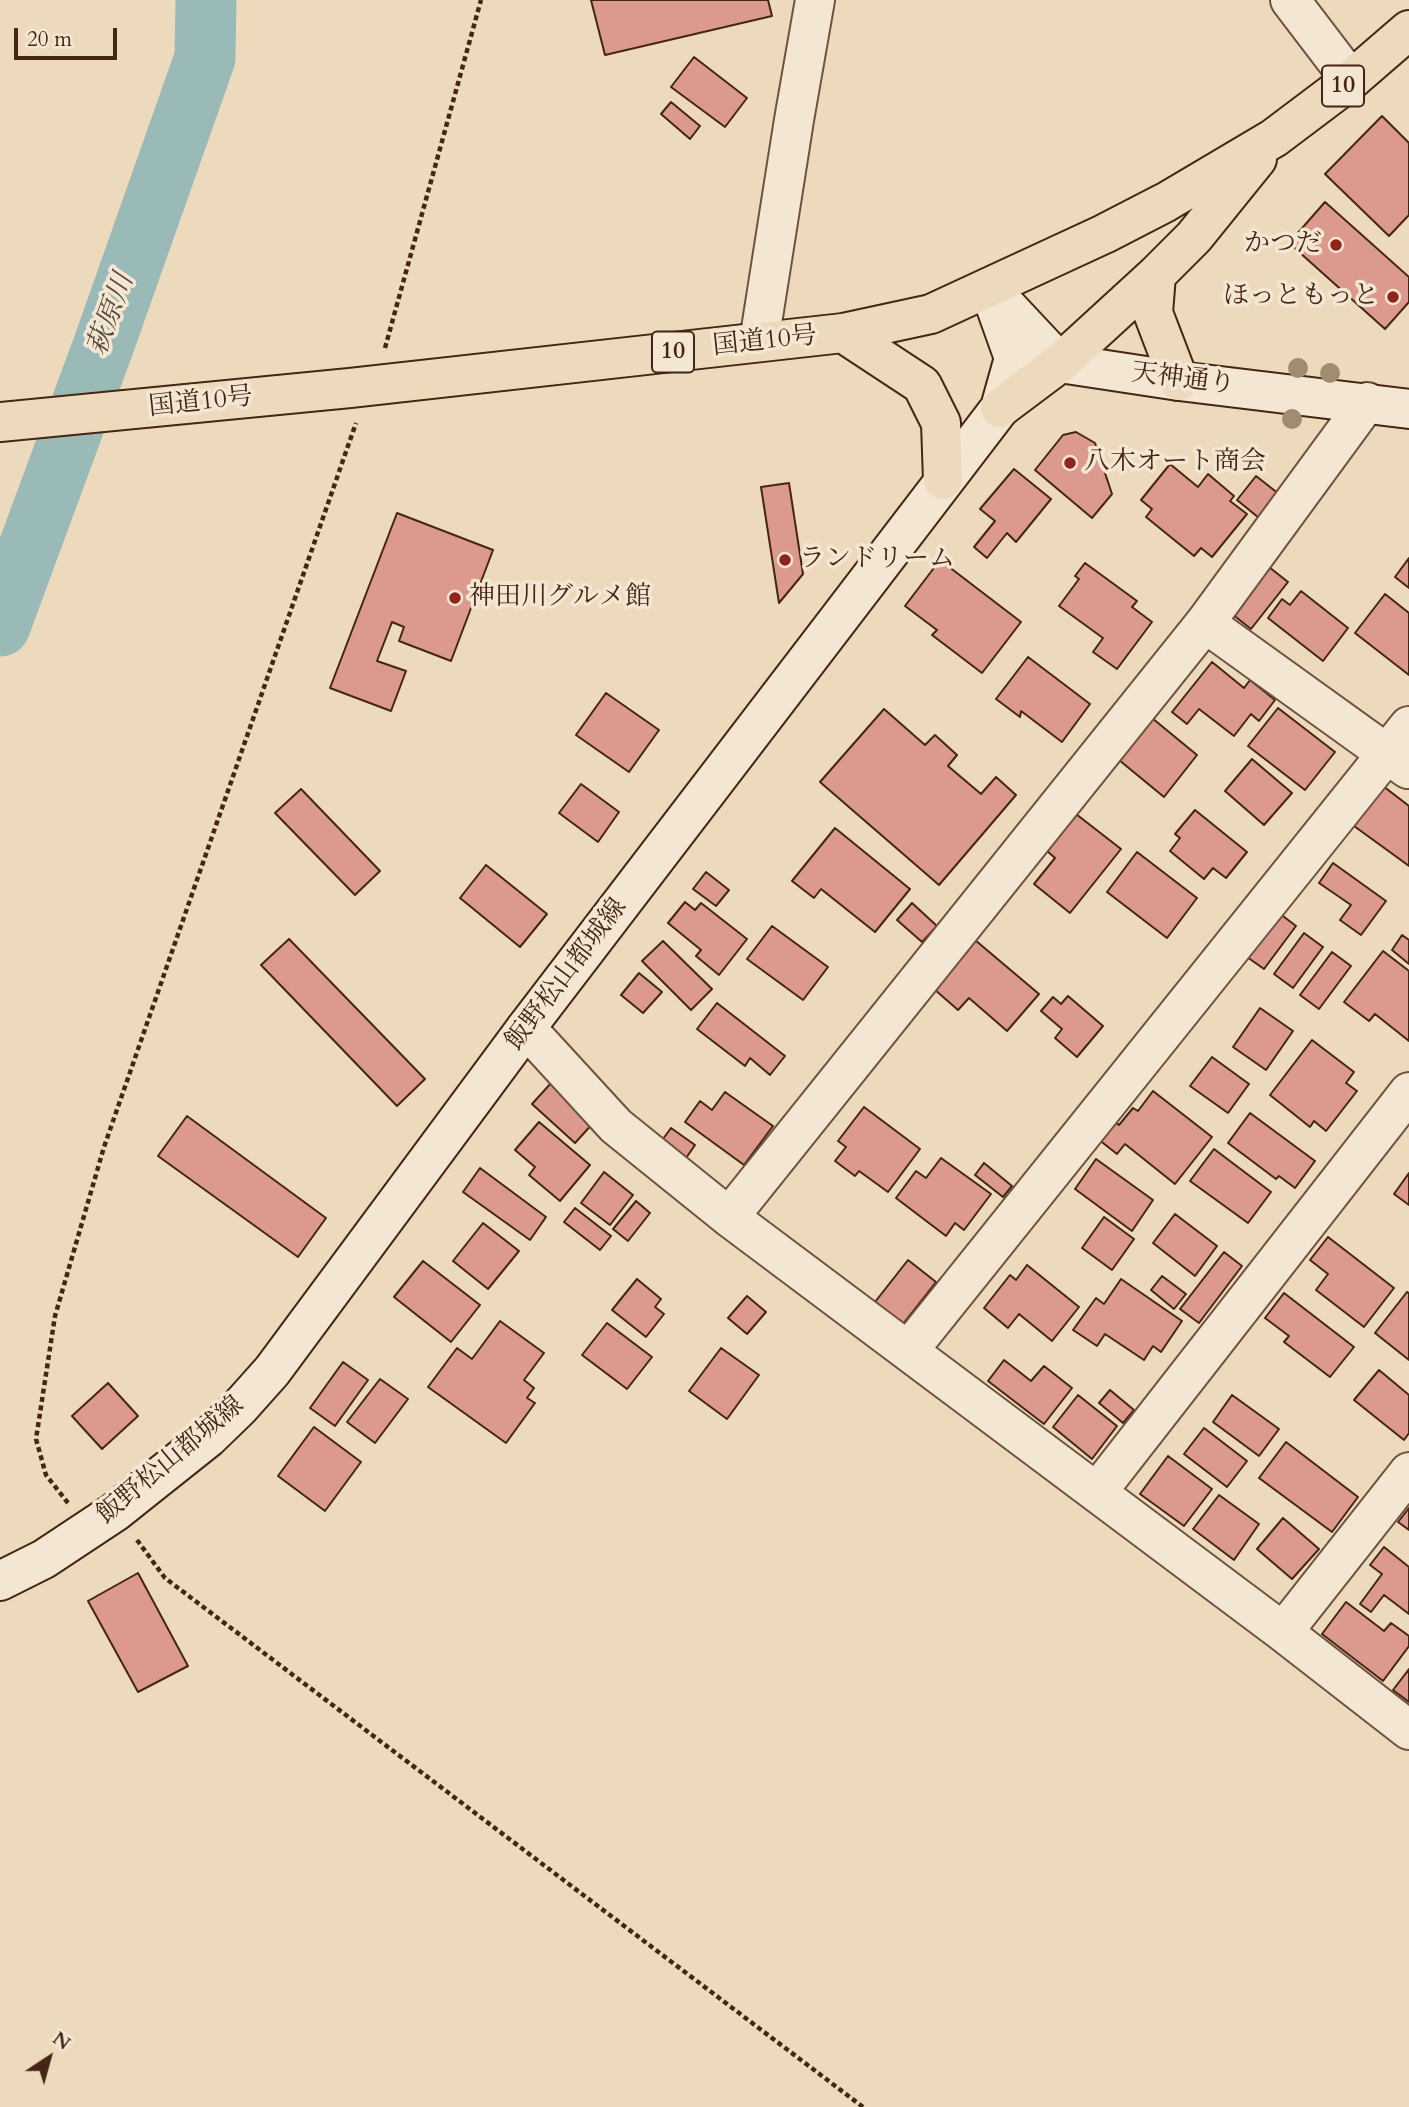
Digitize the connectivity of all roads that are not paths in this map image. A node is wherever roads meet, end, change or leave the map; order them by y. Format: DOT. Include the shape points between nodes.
graph roads {
  1 [pos="815,0"];
  2 [pos="1290,0"];
  3 [pos="1409,30"];
  4 [pos="1351,80"];
  5 [pos="1274,138"];
  6 [pos="1156,275"];
  7 [pos="989,288"];
  8 [pos="843,333"];
  9 [pos="759,342"];
  10 [pos="1060,363"];
  11 [pos="1179,381"];
  12 [pos="1367,402"];
  13 [pos="1000,408"];
  14 [pos="1409,409"];
  15 [pos="0,422"];
  16 [pos="943,480"];
  17 [pos="1205,623"];
  18 [pos="1402,750"];
  19 [pos="526,1028"];
  20 [pos="1409,1092"];
  21 [pos="729,1217"];
  22 [pos="908,1351"];
  23 [pos="1409,1472"];
  24 [pos="1097,1492"];
  25 [pos="0,1581"];
  26 [pos="1283,1632"];
  27 [pos="1409,1730"];
  1 -- 9 [label="street"];
  2 -- 4 [label="street"];
  3 -- 4 [label="highway, 国道10号 / 10"];
  4 -- 5 [label="highway, 国道10号 / 10"];
  5 -- 6 [label="highway" via="1194,237"];
  5 -- 7 [label="highway, 国道10号 / 10" via="1156,208"];
  6 -- 10 [label="highway"];
  6 -- 11 [label="highway" via="1153,313"];
  7 -- 8 [label="highway, 国道10号 / 10" via="931,314"];
  7 -- 10 [label="street"];
  7 -- 13 [label="street, 飯野松山都城線" via="1014,358"];
  8 -- 9 [label="highway, 国道10号 / 10"];
  8 -- 16 [label="highway" via="922,385 941,423"];
  9 -- 15 [label="highway, 国道10号 / 10" via="354,402"];
  10 -- 11 [label="street, 天神通り"];
  10 -- 13 [label="highway"];
  11 -- 12 [label="street, 天神通り"];
  12 -- 14 [label="street, 天神通り"];
  12 -- 17 [label="street"];
  13 -- 16 [label="street, 飯野松山都城線"];
  16 -- 19 [label="street, 飯野松山都城線"];
  17 -- 18 [label="street"];
  17 -- 21 [label="street"];
  18 -- 22 [label="street"];
  19 -- 21 [label="street" via="616,1126"];
  19 -- 25 [label="street, 飯野松山都城線" via="272,1371 239,1408 115,1512 44,1559"];
  20 -- 24 [label="street"];
  21 -- 22 [label="street"];
  22 -- 24 [label="street"];
  23 -- 26 [label="street"];
  24 -- 26 [label="street"];
  26 -- 27 [label="street"];
}
